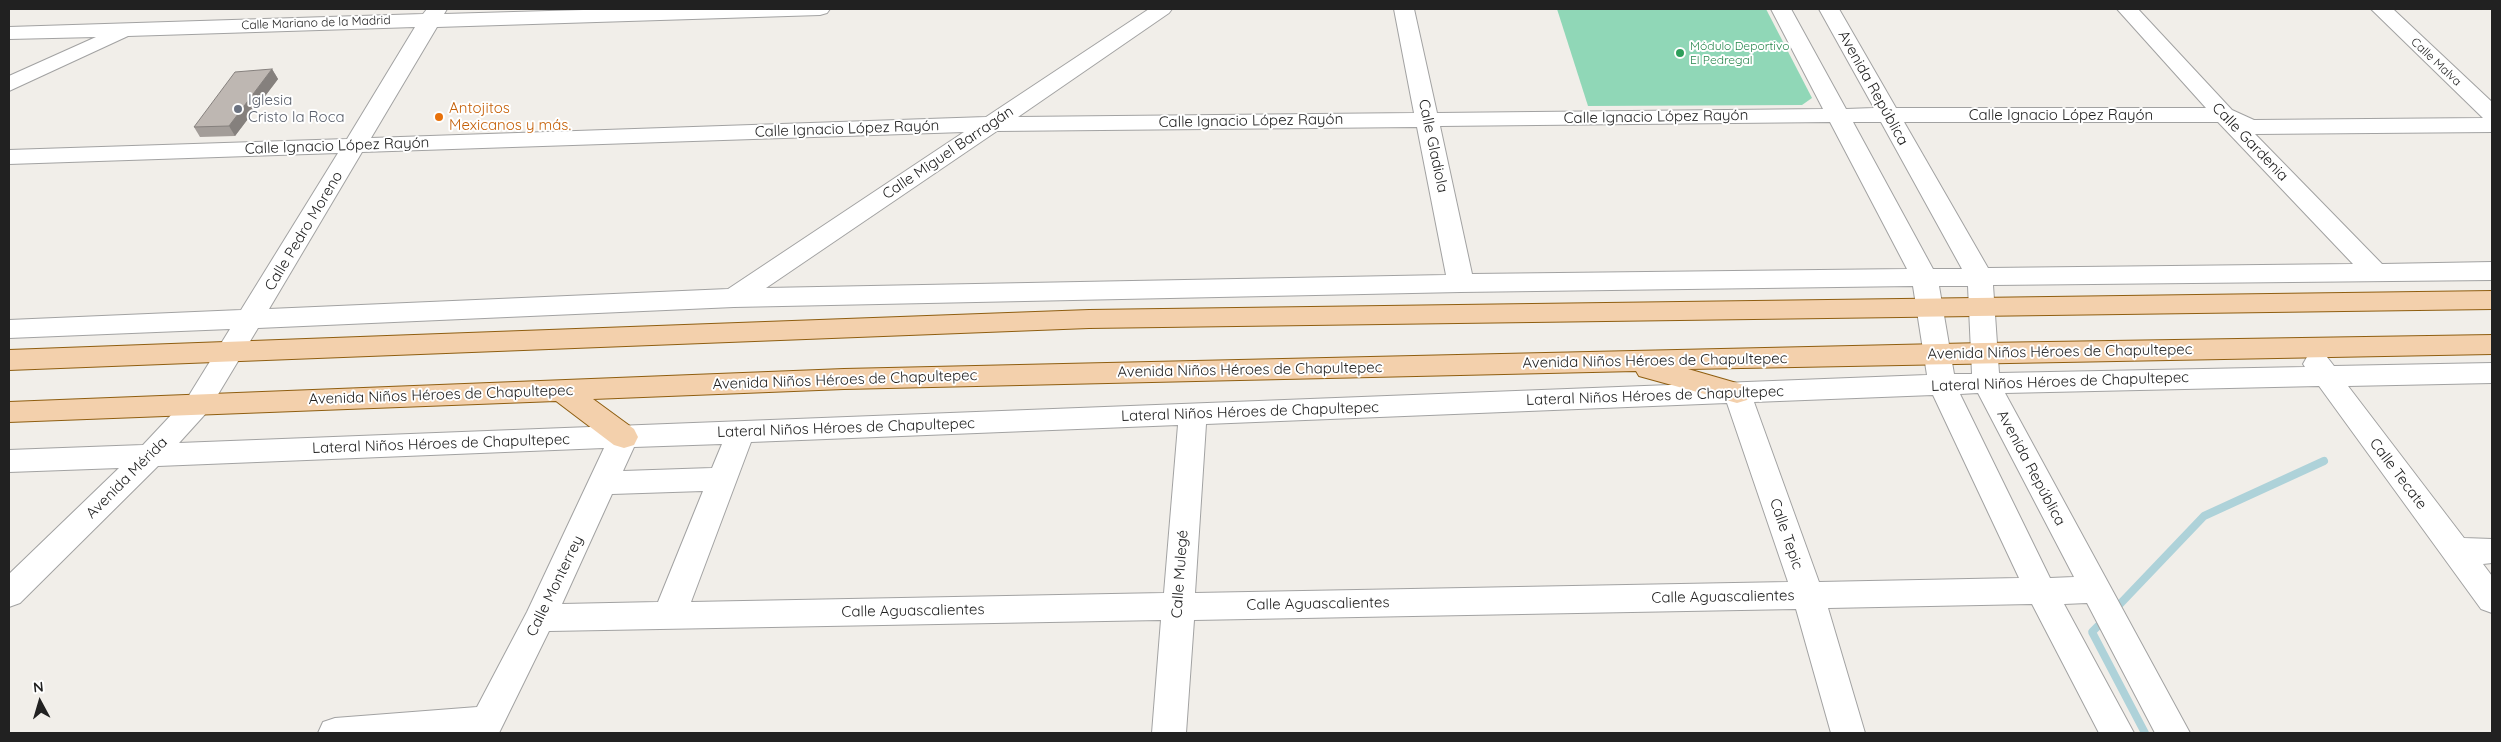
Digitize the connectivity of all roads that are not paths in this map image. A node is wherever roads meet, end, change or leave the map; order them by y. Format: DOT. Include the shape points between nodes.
graph roads {
  1 [pos="173,9"];
  2 [pos="820,9"];
  3 [pos="1162,9"];
  4 [pos="1404,9"];
  5 [pos="1781,9"];
  6 [pos="1829,9"];
  7 [pos="2127,9"];
  8 [pos="2380,9"];
  9 [pos="434,14"];
  10 [pos="130,19"];
  11 [pos="82,30"];
  12 [pos="9,33"];
  13 [pos="9,63"];
  14 [pos="9,84"];
  15 [pos="2492,114"];
  16 [pos="1838,115"];
  17 [pos="1888,115"];
  18 [pos="2224,115"];
  19 [pos="1427,119"];
  20 [pos="991,124"];
  21 [pos="2492,125"];
  22 [pos="355,146"];
  23 [pos="9,158"];
  24 [pos="2492,271"];
  25 [pos="2375,272"];
  26 [pos="1980,277"];
  27 [pos="1925,278"];
  28 [pos="1461,283"];
  29 [pos="734,298"];
  30 [pos="2492,300"];
  31 [pos="1930,306"];
  32 [pos="1982,306"];
  33 [pos="251,320"];
  34 [pos="9,329"];
  35 [pos="2492,344"];
  36 [pos="2304,346"];
  37 [pos="232,351"];
  38 [pos="1984,353"];
  39 [pos="1938,355"];
  40 [pos="9,360"];
  41 [pos="1619,361"];
  42 [pos="2492,373"];
  43 [pos="2325,375"];
  44 [pos="1986,383"];
  45 [pos="1942,385"];
  46 [pos="561,390"];
  47 [pos="1737,393"];
  48 [pos="198,404"];
  49 [pos="9,412"];
  50 [pos="1193,414"];
  51 [pos="741,432"];
  52 [pos="624,437"];
  53 [pos="151,455"];
  54 [pos="9,461"];
  55 [pos="722,479"];
  56 [pos="604,483"];
  57 [pos="2492,550"];
  58 [pos="2455,551"];
  59 [pos="2096,590"];
  60 [pos="2041,591"];
  61 [pos="9,594"];
  62 [pos="1808,595"];
  63 [pos="2492,600"];
  64 [pos="1178,606"];
  65 [pos="669,616"];
  66 [pos="540,618"];
  67 [pos="484,728"];
  68 [pos="335,733"];
  69 [pos="1169,733"];
  70 [pos="1848,733"];
  71 [pos="2117,733"];
  72 [pos="2173,733"];
  1 -- 10 [label="street"];
  2 -- 9 [label="street, Calle Mariano de la Madrid"];
  3 -- 20 [label="street, Calle Miguel Barragán"];
  4 -- 19 [label="street, Calle Gladiola"];
  5 -- 16 [label="street"];
  6 -- 17 [label="street, Avenida República"];
  7 -- 18 [label="street, Calle Gardenia"];
  8 -- 15 [label="street, Calle Malva"];
  9 -- 10 [label="street, Calle Mariano de la Madrid"];
  9 -- 22 [label="street, Calle Pedro Moreno"];
  10 -- 11 [label="street"];
  10 -- 14 [label="street"];
  11 -- 12 [label="street"];
  11 -- 13 [label="street"];
  16 -- 17 [label="street, Calle Ignacio López Rayón"];
  16 -- 19 [label="street, Calle Ignacio López Rayón"];
  16 -- 27 [label="street"];
  17 -- 18 [label="street, Calle Ignacio López Rayón"];
  17 -- 26 [label="street, Avenida República"];
  18 -- 21 [label="street, Calle Ignacio López Rayón" via="2250,127"];
  18 -- 25 [label="street, Calle Gardenia"];
  19 -- 20 [label="street, Calle Ignacio López Rayón"];
  19 -- 28 [label="street, Calle Gladiola"];
  20 -- 22 [label="street, Calle Ignacio López Rayón"];
  20 -- 29 [label="street, Calle Miguel Barragán"];
  22 -- 23 [label="street, Calle Ignacio López Rayón"];
  22 -- 33 [label="street, Calle Pedro Moreno"];
  24 -- 25 [label="street"];
  25 -- 26 [label="street"];
  26 -- 27 [label="street"];
  26 -- 32 [label="street, Avenida República"];
  27 -- 28 [label="street"];
  27 -- 31 [label="street"];
  28 -- 29 [label="street"];
  29 -- 33 [label="street"];
  30 -- 32 [label="main road"];
  31 -- 32 [label="main road"];
  31 -- 37 [label="main road" via="1089,319"];
  31 -- 39 [label="street"];
  32 -- 38 [label="street, Avenida República"];
  33 -- 34 [label="street"];
  33 -- 37 [label="street, Calle Pedro Moreno"];
  35 -- 36 [label="main road, Avenida Niños Héroes de Chapultepec"];
  36 -- 38 [label="main road, Avenida Niños Héroes de Chapultepec"];
  36 -- 43 [label="street, Calle Tecate"];
  37 -- 40 [label="main road"];
  37 -- 48 [label="street, Avenida Mérida"];
  38 -- 39 [label="main road, Avenida Niños Héroes de Chapultepec"];
  38 -- 44 [label="street, Avenida República"];
  39 -- 41 [label="main road, Avenida Niños Héroes de Chapultepec"];
  39 -- 45 [label="street"];
  41 -- 46 [label="main road, Avenida Niños Héroes de Chapultepec" via="844,379"];
  41 -- 47 [label="main road"];
  42 -- 43 [label="street, Lateral Niños Héroes de Chapultepec"];
  43 -- 44 [label="street, Lateral Niños Héroes de Chapultepec"];
  43 -- 58 [label="street, Calle Tecate"];
  44 -- 45 [label="street, Lateral Niños Héroes de Chapultepec"];
  44 -- 59 [label="street, Avenida República"];
  45 -- 47 [label="street, Lateral Niños Héroes de Chapultepec"];
  45 -- 60 [label="street"];
  46 -- 48 [label="main road, Avenida Niños Héroes de Chapultepec"];
  46 -- 52 [label="main road"];
  47 -- 50 [label="street, Lateral Niños Héroes de Chapultepec"];
  47 -- 62 [label="street, Calle Tepic"];
  48 -- 49 [label="main road, Avenida Niños Héroes de Chapultepec"];
  48 -- 53 [label="street, Avenida Mérida"];
  50 -- 51 [label="street, Lateral Niños Héroes de Chapultepec"];
  50 -- 64 [label="street, Calle Mulegé"];
  51 -- 52 [label="street, Lateral Niños Héroes de Chapultepec"];
  51 -- 55 [label="street"];
  52 -- 53 [label="street, Lateral Niños Héroes de Chapultepec"];
  52 -- 56 [label="street, Calle Monterrey"];
  53 -- 54 [label="street, Lateral Niños Héroes de Chapultepec"];
  53 -- 61 [label="street, Avenida Mérida"];
  55 -- 56 [label="street"];
  55 -- 65 [label="street"];
  56 -- 66 [label="street, Calle Monterrey"];
  57 -- 58 [label="street"];
  58 -- 63 [label="street, Calle Tecate"];
  59 -- 60 [label="street, Calle Aguascalientes"];
  59 -- 72 [label="street, Avenida República"];
  60 -- 62 [label="street, Calle Aguascalientes"];
  60 -- 71 [label="street"];
  62 -- 64 [label="street, Calle Aguascalientes"];
  62 -- 70 [label="street, Calle Tepic"];
  64 -- 65 [label="street, Calle Aguascalientes"];
  64 -- 69 [label="street, Calle Mulegé"];
  65 -- 66 [label="street, Calle Aguascalientes"];
  66 -- 67 [label="street, Calle Monterrey"];
  67 -- 68 [label="street"];
}
